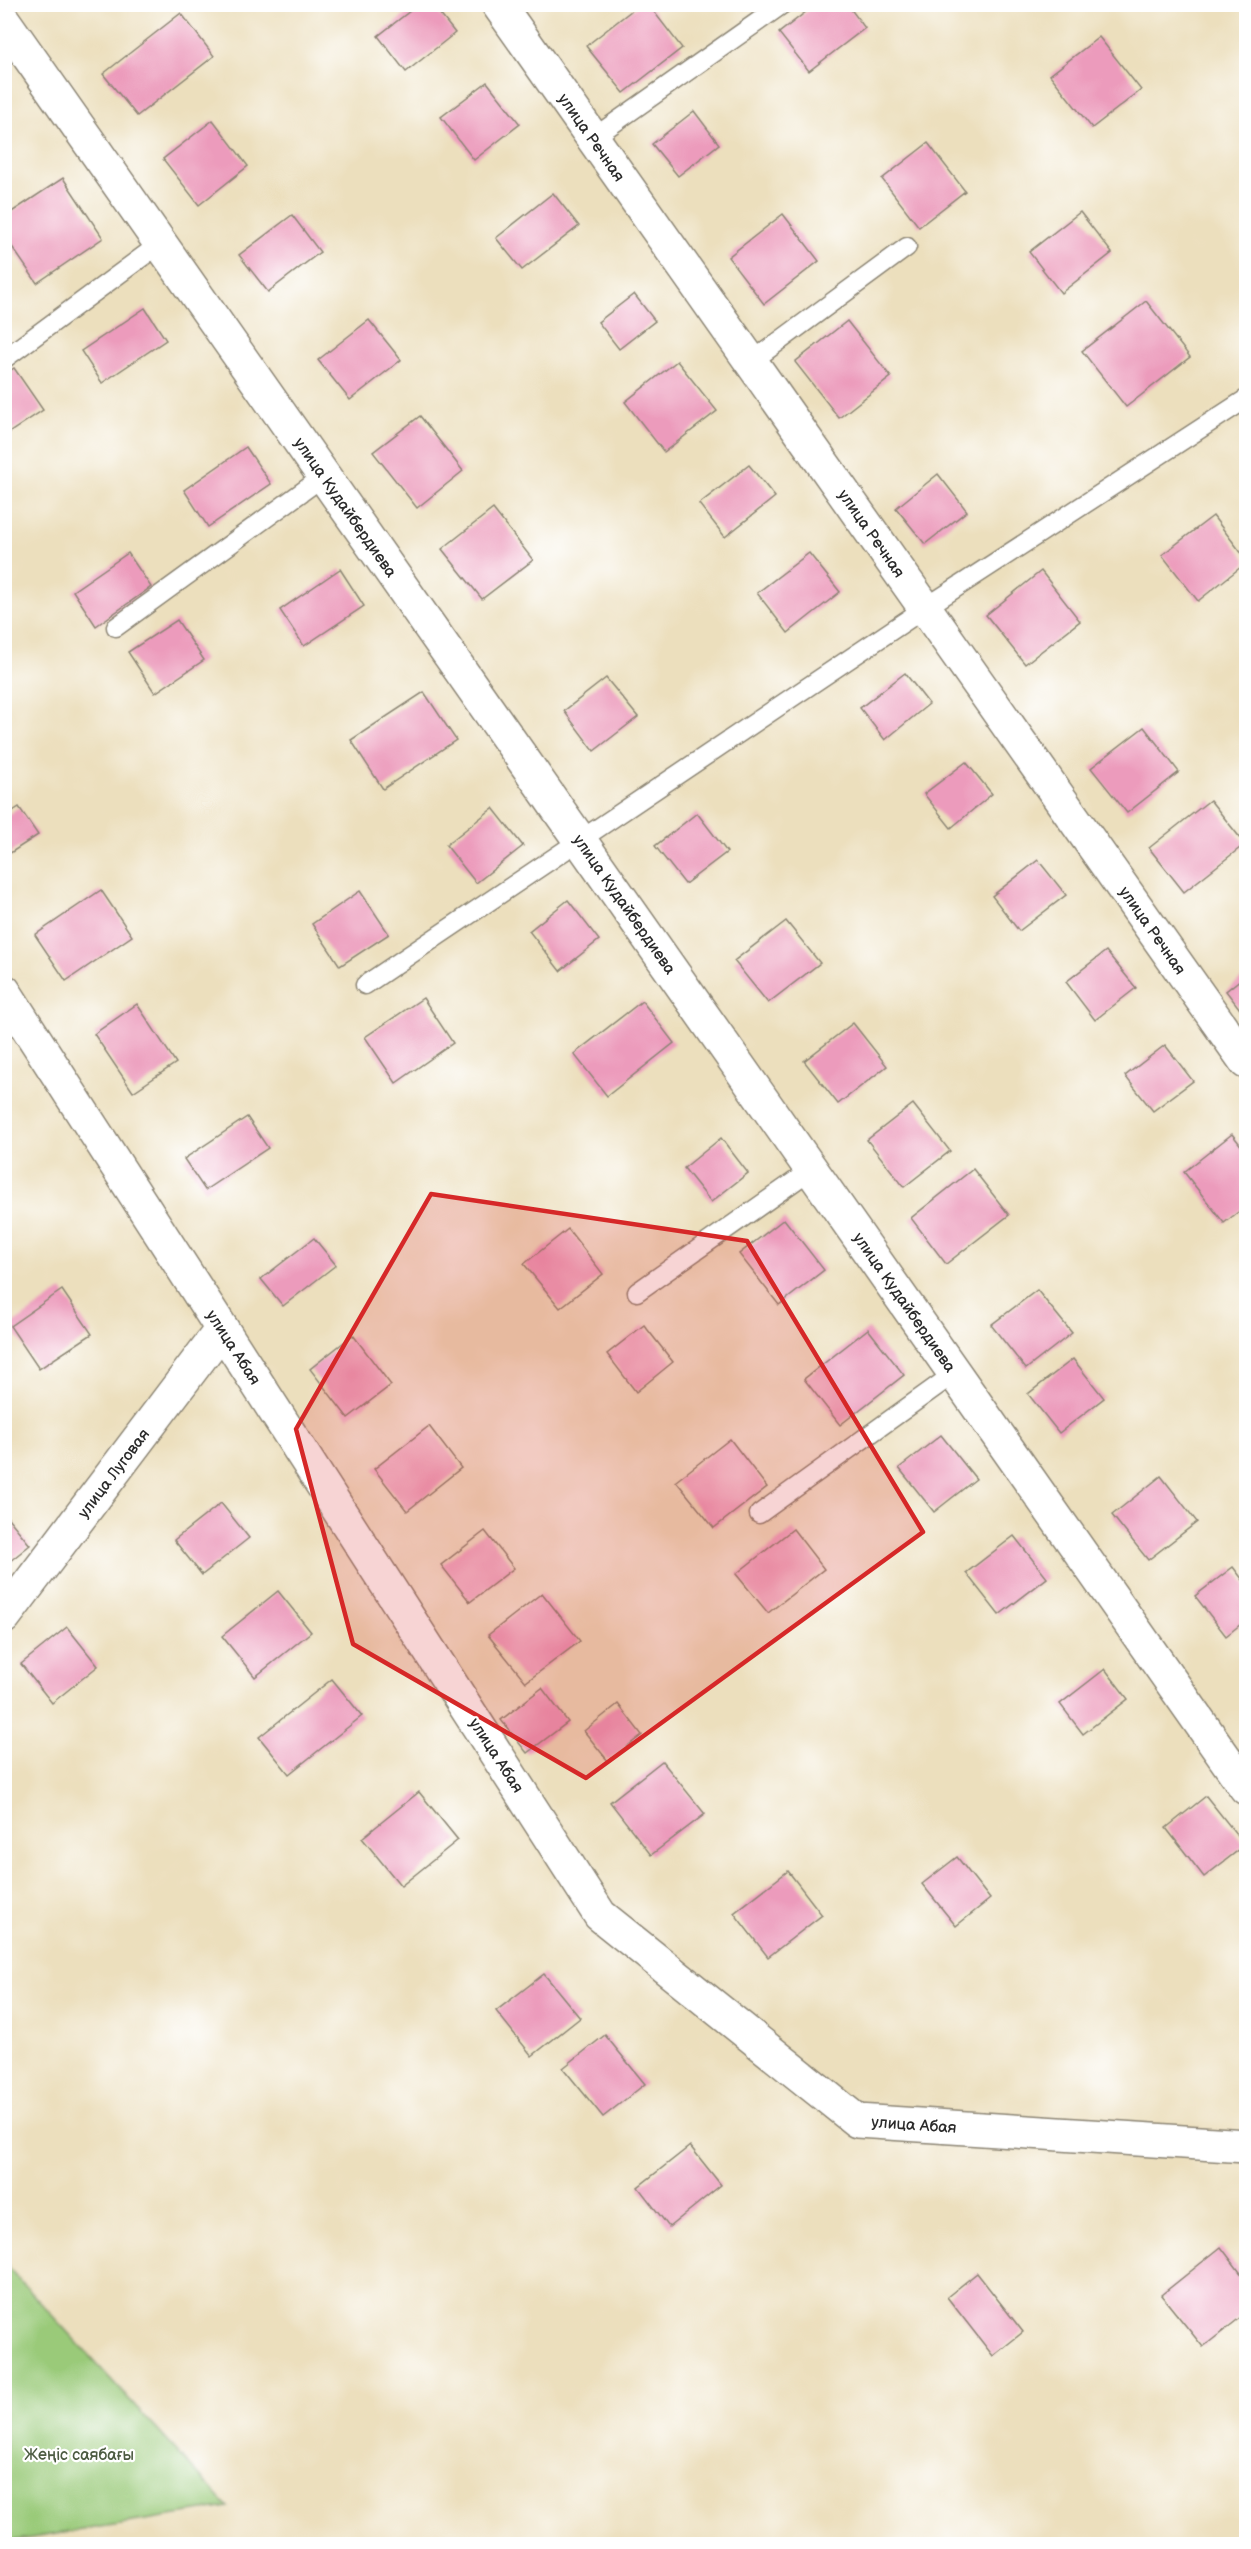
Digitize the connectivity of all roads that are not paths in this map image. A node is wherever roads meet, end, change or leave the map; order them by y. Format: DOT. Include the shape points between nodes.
graph roads {
  1 [pos="498,4"];
  2 [pos="783,4"];
  3 [pos="4,21"];
  4 [pos="593,138"];
  5 [pos="161,243"];
  6 [pos="908,247"];
  7 [pos="4,359"];
  8 [pos="751,362"];
  9 [pos="1246,399"];
  10 [pos="324,476"];
  11 [pos="925,608"];
  12 [pos="116,627"];
  13 [pos="580,840"];
  14 [pos="365,985"];
  15 [pos="4,991"];
  16 [pos="1246,1062"];
  17 [pos="812,1169"];
  18 [pos="637,1292"];
  19 [pos="222,1329"];
  20 [pos="955,1373"];
  21 [pos="759,1514"];
  22 [pos="4,1617"];
  23 [pos="1246,1788"];
  24 [pos="1246,2146"];
  1 -- 4 [label="street, улица Речная"];
  2 -- 4 [label="lane"];
  3 -- 5 [label="street, улица Кудайбердиева"];
  4 -- 8 [label="street, улица Речная"];
  5 -- 7 [label="lane"];
  5 -- 10 [label="street, улица Кудайбердиева"];
  6 -- 8 [label="lane"];
  8 -- 11 [label="street, улица Речная"];
  9 -- 11 [label="lane"];
  10 -- 12 [label="lane"];
  10 -- 13 [label="street, улица Кудайбердиева"];
  11 -- 13 [label="lane"];
  11 -- 16 [label="street, улица Речная"];
  13 -- 14 [label="lane"];
  13 -- 17 [label="street, улица Кудайбердиева"];
  15 -- 19 [label="street, улица Абая"];
  17 -- 18 [label="lane"];
  17 -- 20 [label="street, улица Кудайбердиева"];
  19 -- 22 [label="street, улица Луговая"];
  19 -- 24 [label="street, улица Абая" via="600,1915 857,2121"];
  20 -- 21 [label="lane"];
  20 -- 23 [label="street, улица Кудайбердиева"];
}
